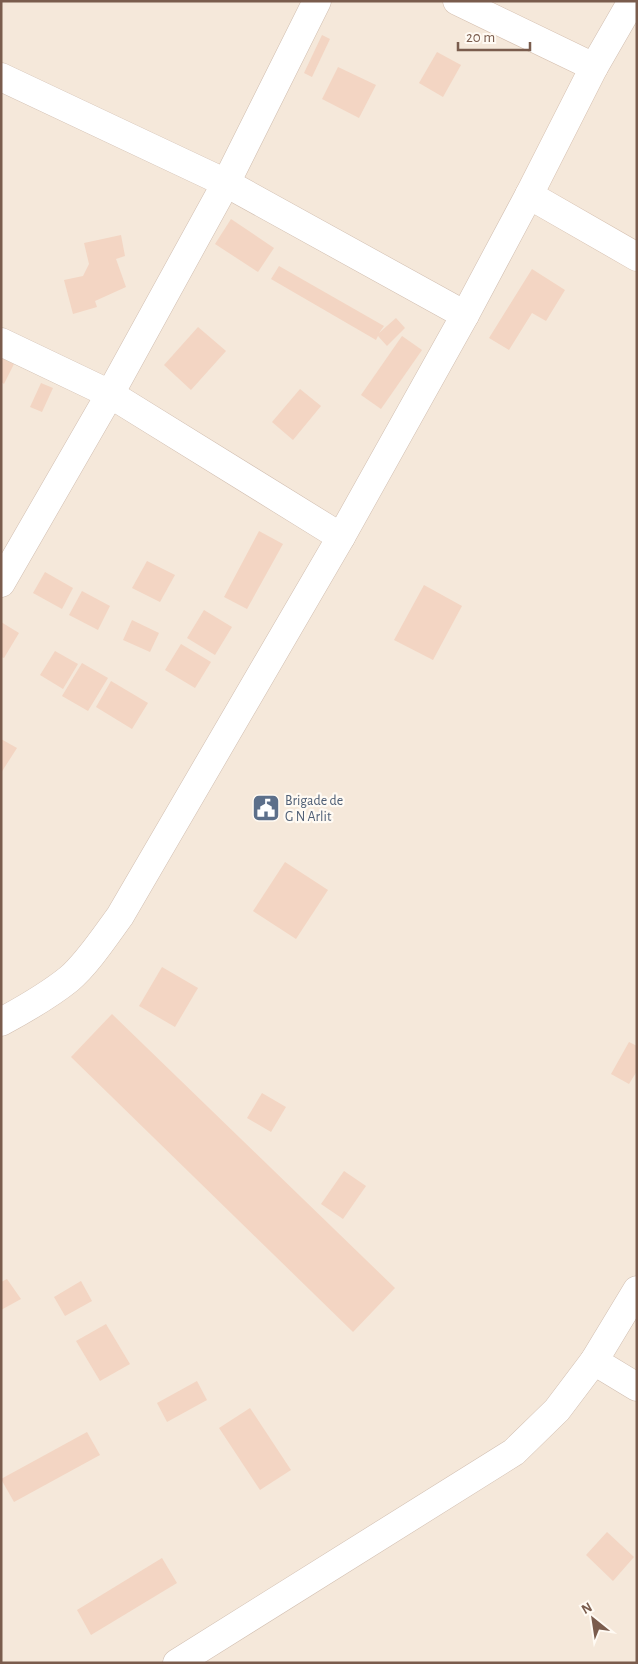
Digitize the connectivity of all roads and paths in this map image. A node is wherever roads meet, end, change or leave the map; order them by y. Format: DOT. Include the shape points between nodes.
graph roads {
  1 [pos="317,1"];
  2 [pos="458,1"];
  3 [pos="632,1"];
  4 [pos="594,67"];
  5 [pos="2,79"];
  6 [pos="226,183"];
  7 [pos="529,195"];
  8 [pos="637,257"];
  9 [pos="465,315"];
  10 [pos="1,342"];
  11 [pos="110,394"];
  12 [pos="342,538"];
  13 [pos="1,583"];
  14 [pos="1,1022"];
  15 [pos="637,1290"];
  16 [pos="594,1361"];
  17 [pos="637,1387"];
  18 [pos="206,1655"];
  19 [pos="177,1663"];
  1 -- 6 [label="street"];
  2 -- 4 [label="street"];
  3 -- 4 [label="street"];
  4 -- 7 [label="street"];
  5 -- 6 [label="street"];
  6 -- 9 [label="street"];
  6 -- 11 [label="street"];
  7 -- 8 [label="street"];
  7 -- 9 [label="street"];
  9 -- 12 [label="street"];
  10 -- 11 [label="street"];
  11 -- 12 [label="street"];
  11 -- 13 [label="street"];
  12 -- 14 [label="street" via="120,916 70,978"];
  15 -- 16 [label="street"];
  16 -- 17 [label="street"];
  16 -- 18 [label="street" via="557,1410 514,1452"];
  18 -- 19 [label="street"];
}
